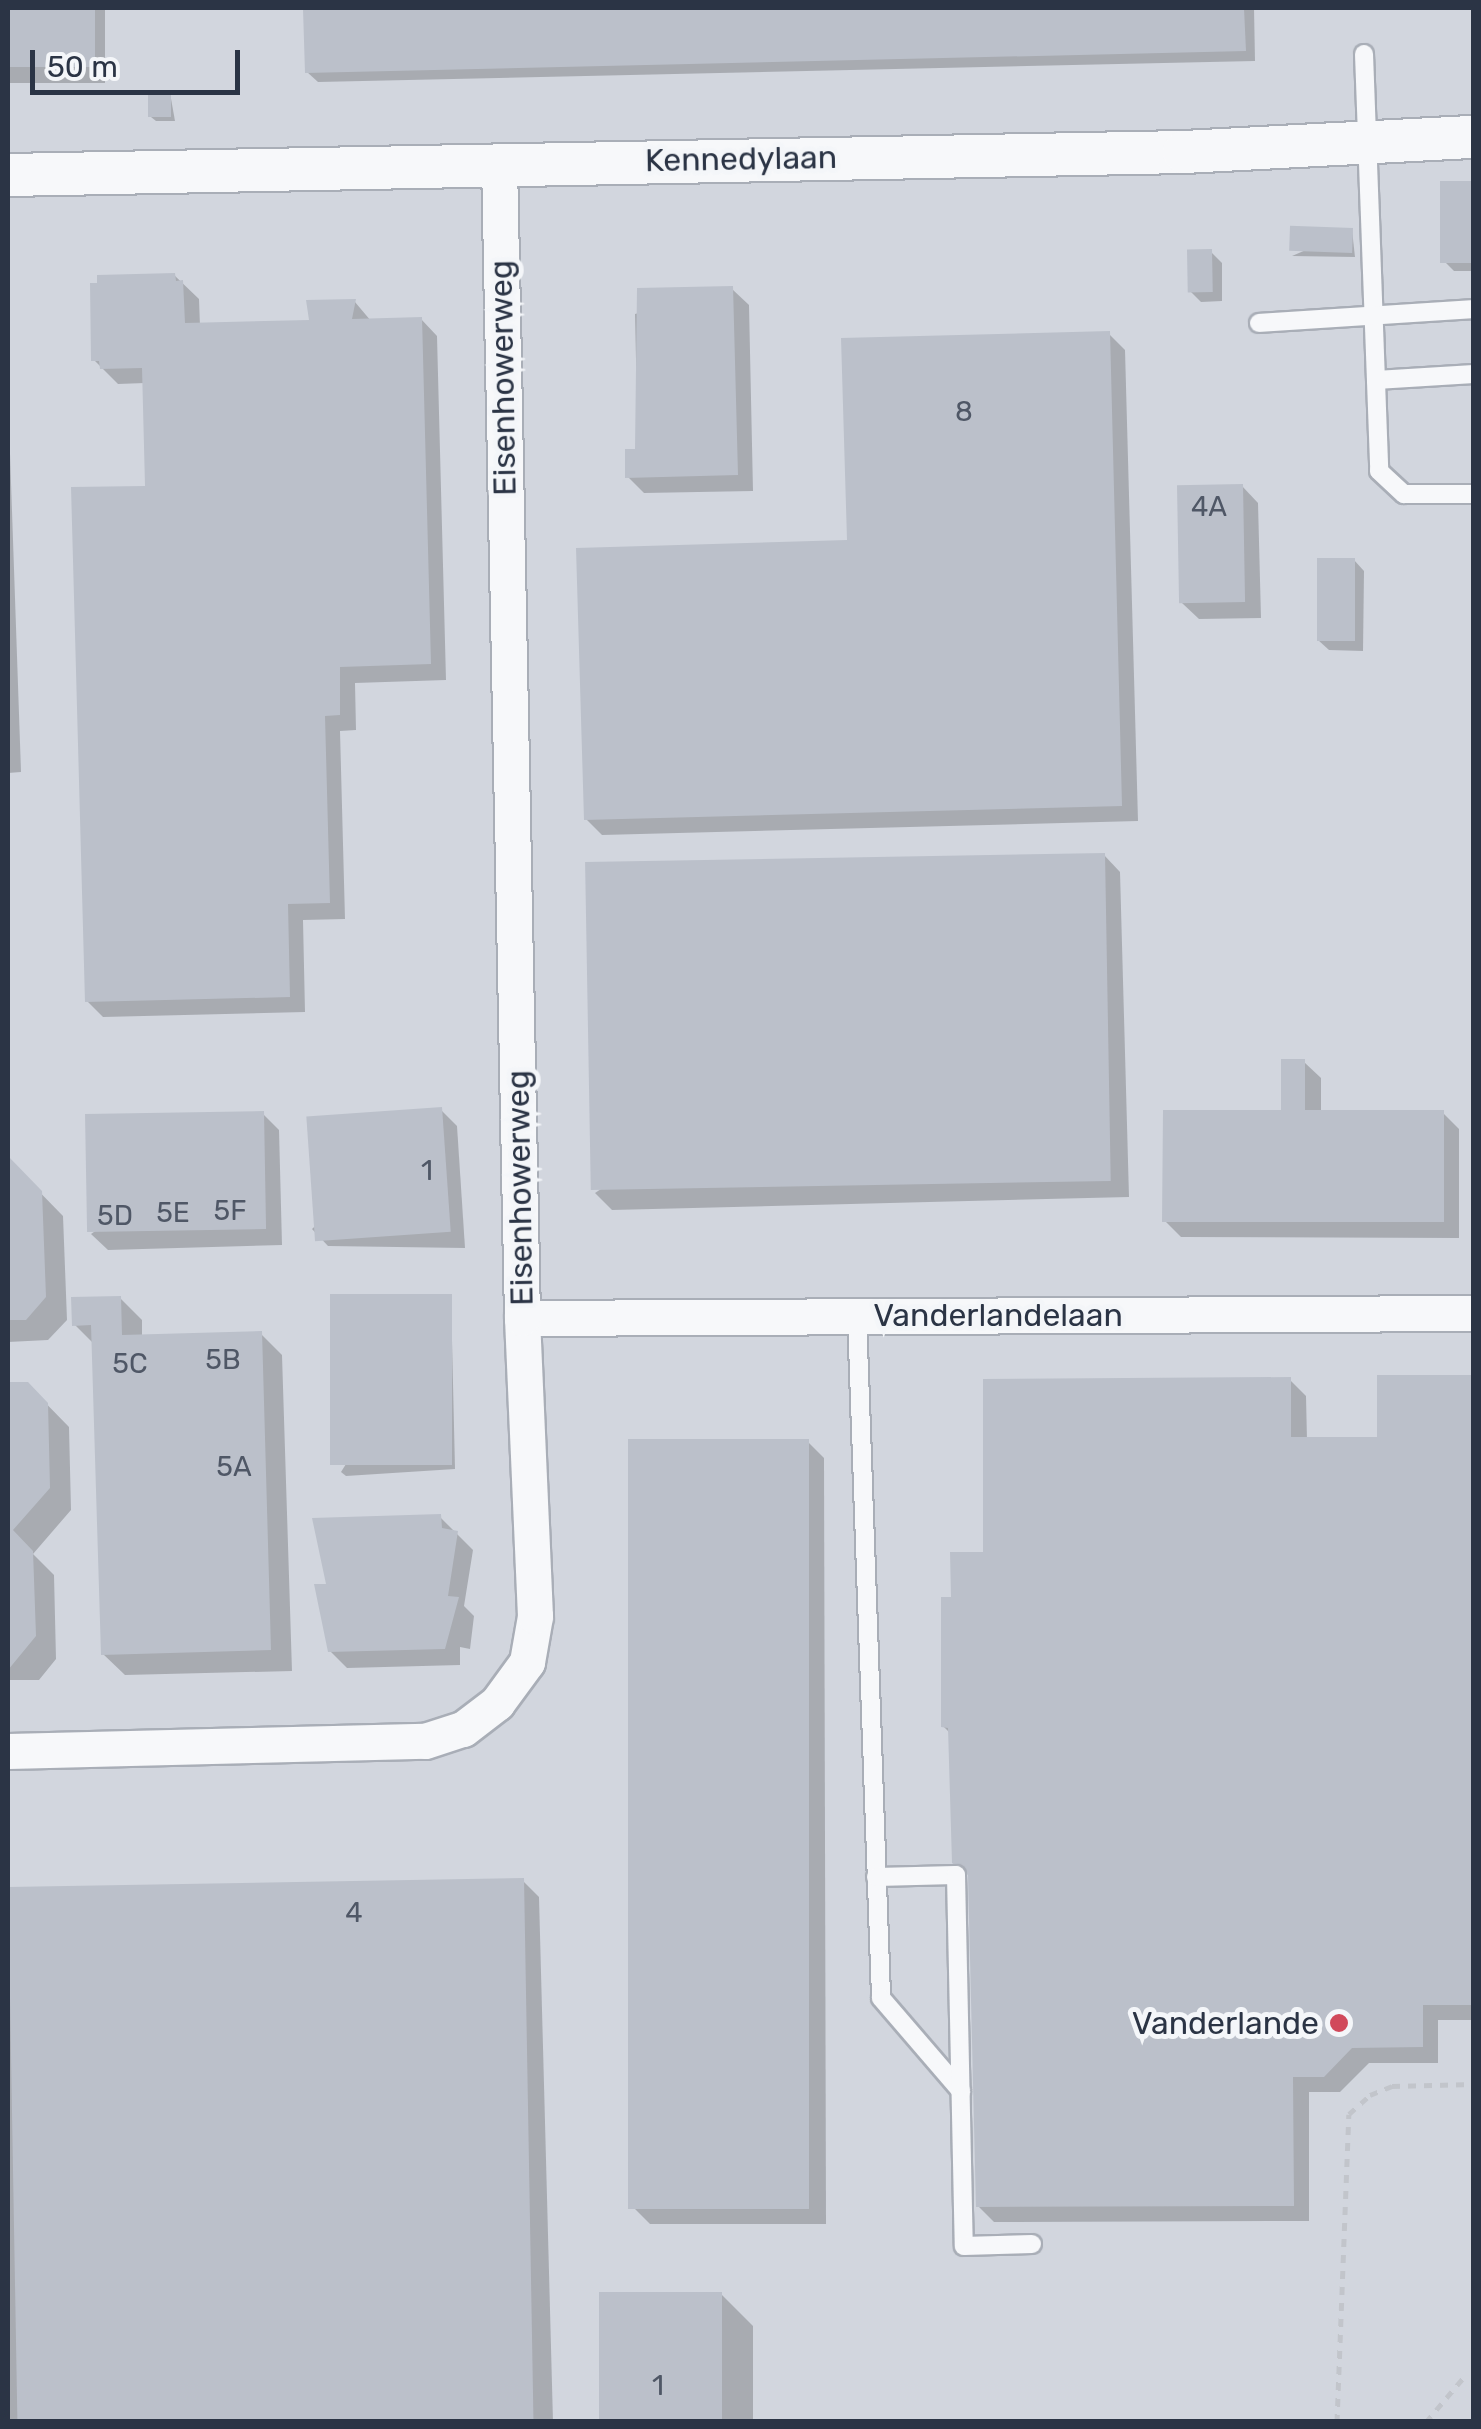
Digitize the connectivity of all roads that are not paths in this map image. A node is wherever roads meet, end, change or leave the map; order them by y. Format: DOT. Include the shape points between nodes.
graph roads {
  1 [pos="1364,54"];
  2 [pos="1474,136"];
  3 [pos="1366,139"];
  4 [pos="499,163"];
  5 [pos="8,176"];
  6 [pos="1474,309"];
  7 [pos="1374,314"];
  8 [pos="1259,323"];
  9 [pos="1474,374"];
  10 [pos="1376,380"];
  11 [pos="1474,494"];
  12 [pos="1474,1312"];
  13 [pos="857,1316"];
  14 [pos="522,1318"];
  15 [pos="8,1751"];
  16 [pos="876,1876"];
  17 [pos="961,2091"];
  18 [pos="1032,2244"];
  1 -- 3 [label="lane"];
  2 -- 3 [label="street, Kennedylaan"];
  3 -- 4 [label="street, Kennedylaan" via="1184,152"];
  3 -- 7 [label="lane"];
  4 -- 5 [label="street, Kennedylaan"];
  4 -- 14 [label="street, Eisenhowerweg"];
  6 -- 7 [label="lane"];
  7 -- 8 [label="lane"];
  7 -- 10 [label="lane"];
  9 -- 10 [label="lane"];
  10 -- 11 [label="lane" via="1380,471 1389,484 1404,494"];
  12 -- 13 [label="street, Vanderlandelaan"];
  13 -- 14 [label="street, Vanderlandelaan"];
  13 -- 16 [label="lane"];
  14 -- 15 [label="street, Eisenhowerweg" via="534,1616 527,1662 496,1703 463,1729 425,1741"];
  16 -- 17 [label="lane" via="881,1998"];
  16 -- 17 [label="lane" via="956,1875"];
  17 -- 18 [label="lane" via="964,2246"];
}
